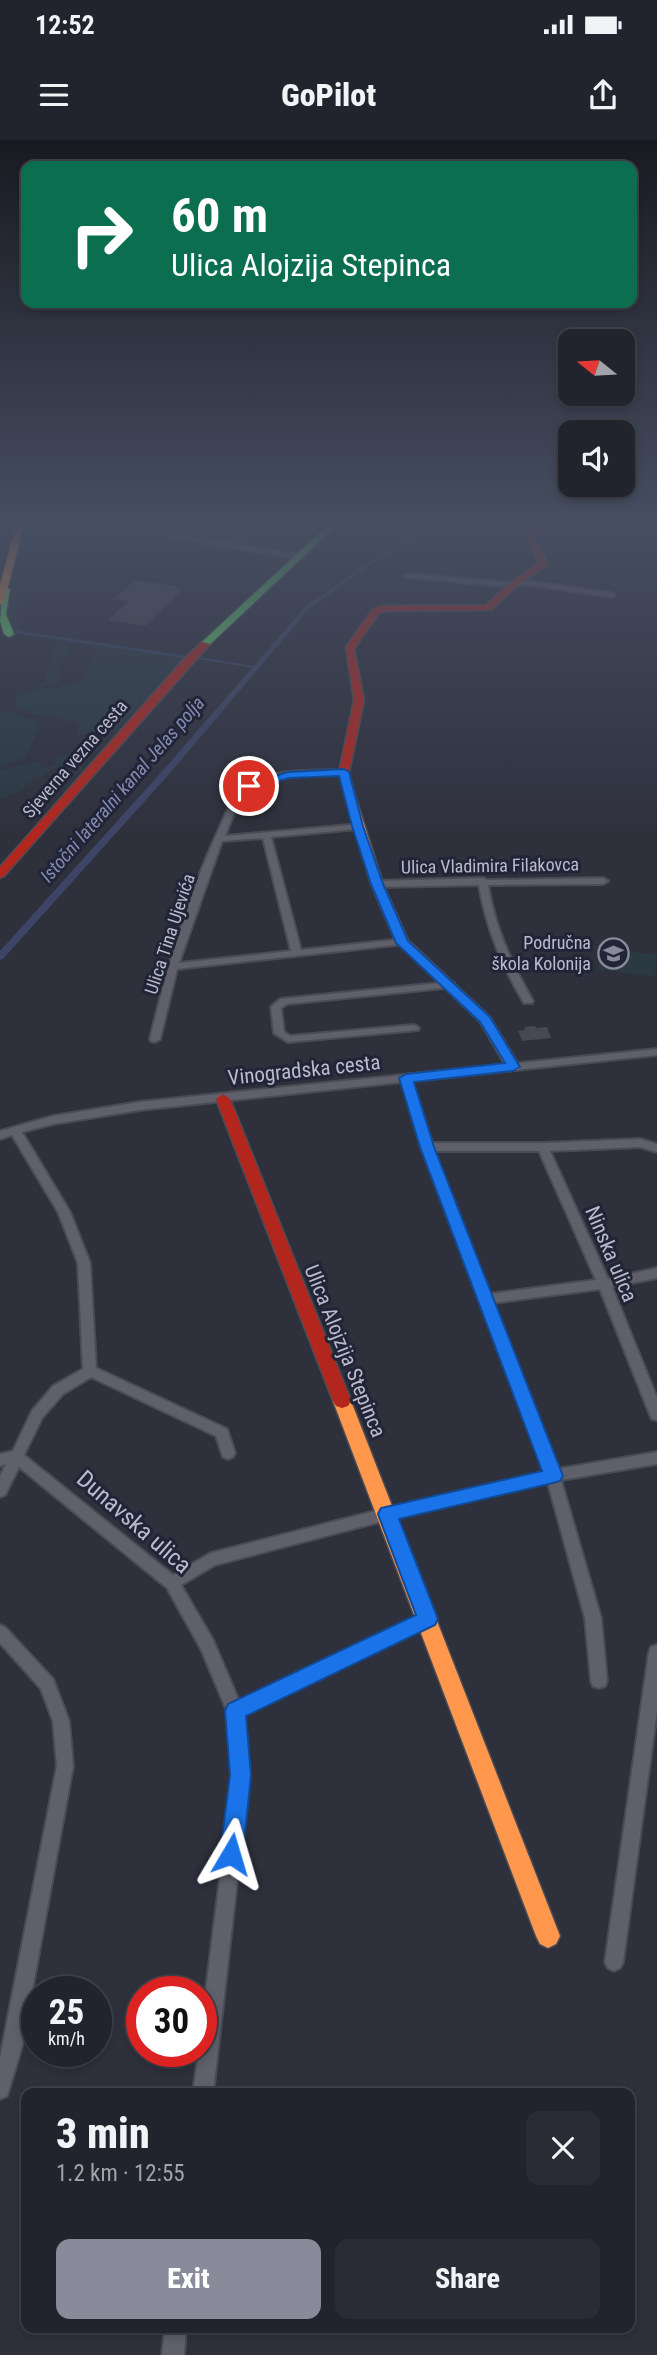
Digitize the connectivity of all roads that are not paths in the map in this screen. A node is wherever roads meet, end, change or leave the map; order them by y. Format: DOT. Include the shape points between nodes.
graph roads {
  1 [pos="7,628"];
  2 [pos="223,628"];
  3 [pos="364,628"];
  4 [pos="9,634"];
  5 [pos="344,772"];
  6 [pos="358,826"];
  7 [pos="266,834"];
  8 [pos="219,839"];
  9 [pos="0,874"];
  10 [pos="483,881"];
  11 [pos="603,881"];
  12 [pos="377,884"];
  13 [pos="402,943"];
  14 [pos="296,954"];
  15 [pos="172,967"];
  16 [pos="450,985"];
  17 [pos="528,1001"];
  18 [pos="414,1028"];
  19 [pos="155,1039"];
  20 [pos="657,1052"];
  21 [pos="513,1067"];
  22 [pos="406,1078"];
  23 [pos="223,1099"];
  24 [pos="15,1130"];
  25 [pos="0,1135"];
  26 [pos="427,1147"];
  27 [pos="543,1147"];
  28 [pos="657,1147"];
  29 [pos="657,1273"];
  30 [pos="604,1284"];
  31 [pos="485,1299"];
  32 [pos="90,1371"];
  33 [pos="657,1415"];
  34 [pos="229,1453"];
  35 [pos="8,1458"];
  36 [pos="657,1458"];
  37 [pos="553,1476"];
  38 [pos="0,1492"];
  39 [pos="387,1514"];
  40 [pos="173,1583"];
  41 [pos="428,1619"];
  42 [pos="0,1632"];
  43 [pos="657,1652"];
  44 [pos="599,1681"];
  45 [pos="236,1711"];
  46 [pos="548,1936"];
  47 [pos="614,1962"];
  48 [pos="204,2088"];
  49 [pos="0,2089"];
  50 [pos="175,2333"];
  51 [pos="173,2355"];
  1 -- 4 [label="main road"];
  2 -- 9 [label="main road, Sjeverna vezna cesta" via="187,662"];
  3 -- 5 [label="main road" via="349,649 359,700"];
  5 -- 6 [label="main road"];
  5 -- 8 [label="street, Ulica Tina Ujevića" via="288,775 249,786 240,794"];
  6 -- 7 [label="street"];
  6 -- 12 [label="main road"];
  7 -- 8 [label="street"];
  7 -- 14 [label="street"];
  8 -- 15 [label="street, Ulica Tina Ujevića"];
  10 -- 11 [label="street, Ulica Vladimira Filakovca"];
  10 -- 12 [label="street, Ulica Vladimira Filakovca"];
  10 -- 17 [label="street" via="496,944"];
  12 -- 13 [label="main road"];
  13 -- 14 [label="street"];
  13 -- 16 [label="main road"];
  14 -- 15 [label="street"];
  15 -- 19 [label="street, Ulica Tina Ujevića"];
  16 -- 18 [label="street" via="284,1000 276,1007 279,1033 288,1039"];
  16 -- 21 [label="main road" via="485,1020"];
  20 -- 21 [label="street, Vinogradska cesta"];
  21 -- 22 [label="street, Vinogradska cesta"];
  22 -- 23 [label="street, Vinogradska cesta"];
  22 -- 26 [label="street"];
  23 -- 24 [label="street, Vinogradska cesta" via="93,1113"];
  23 -- 39 [label="main road, Ulica Alojzija Stepinca"];
  24 -- 25 [label="street, Vinogradska cesta"];
  24 -- 32 [label="street" via="64,1212 84,1263"];
  26 -- 27 [label="street"];
  26 -- 31 [label="street"];
  27 -- 28 [label="street" via="640,1143"];
  27 -- 30 [label="street, Ninska ulica"];
  29 -- 30 [label="street"];
  30 -- 31 [label="street"];
  30 -- 33 [label="street, Ninska ulica"];
  31 -- 37 [label="street"];
  32 -- 34 [label="street" via="222,1433"];
  32 -- 35 [label="street" via="58,1390"];
  35 -- 38 [label="street"];
  35 -- 40 [label="street, Dunavska ulica"];
  36 -- 37 [label="street"];
  37 -- 39 [label="street"];
  37 -- 44 [label="street" via="593,1618"];
  39 -- 40 [label="street" via="211,1559"];
  39 -- 41 [label="main road, Ulica Alojzija Stepinca"];
  40 -- 45 [label="street, Dunavska ulica"];
  41 -- 45 [label="street"];
  41 -- 46 [label="main road, Ulica Alojzija Stepinca"];
  42 -- 49 [label="street" via="47,1684 61,1721 65,1766 13,2046"];
  43 -- 47 [label="street"];
  45 -- 48 [label="street, Dunavska ulica" via="241,1775"];
  50 -- 51 [label="street"];
}
